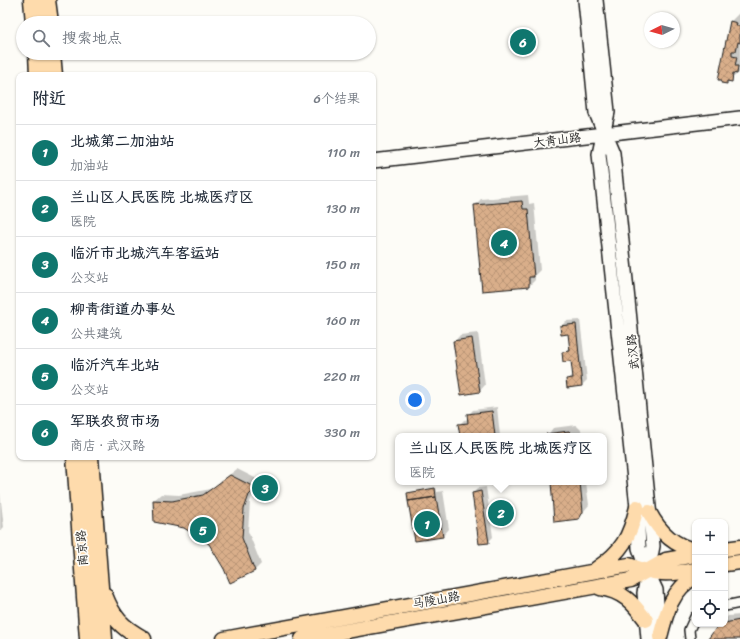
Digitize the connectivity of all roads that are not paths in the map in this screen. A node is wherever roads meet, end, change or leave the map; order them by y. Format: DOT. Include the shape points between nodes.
graph roads {
  1 [pos="32,0"];
  2 [pos="48,0"];
  3 [pos="585,0"];
  4 [pos="596,0"];
  5 [pos="33,16"];
  6 [pos="49,16"];
  7 [pos="37,60"];
  8 [pos="53,60"];
  9 [pos="38,72"];
  10 [pos="54,72"];
  11 [pos="740,118"];
  12 [pos="604,134"];
  13 [pos="376,162"];
  14 [pos="75,460"];
  15 [pos="90,460"];
  16 [pos="643,510"];
  17 [pos="740,547"];
  18 [pos="728,549"];
  19 [pos="692,550"];
  20 [pos="692,556"];
  21 [pos="740,562"];
  22 [pos="728,564"];
  23 [pos="647,571"];
  24 [pos="692,571"];
  25 [pos="590,572"];
  26 [pos="692,579"];
  27 [pos="99,584"];
  28 [pos="590,587"];
  29 [pos="740,603"];
  30 [pos="728,605"];
  31 [pos="646,620"];
  32 [pos="692,624"];
  33 [pos="656,638"];
  34 [pos="88,639"];
  35 [pos="104,639"];
  36 [pos="143,639"];
  37 [pos="224,639"];
  38 [pos="302,639"];
  39 [pos="690,639"];
  1 -- 5 [label="highway"];
  2 -- 6 [label="highway"];
  3 -- 12 [label="main road, 武汉路" via="596,113"];
  4 -- 12 [label="main road" via="608,112"];
  7 -- 9 [label="highway"];
  8 -- 10 [label="highway"];
  11 -- 12 [label="main road, 大青山路"];
  12 -- 13 [label="main road, 大青山路"];
  12 -- 16 [label="main road, 武汉路" via="613,153"];
  14 -- 34 [label="highway, 南京路"];
  15 -- 27 [label="highway, 南京路"];
  16 -- 19 [label="main road" via="668,538 682,548"];
  16 -- 23 [label="main road, 武汉路" via="653,546"];
  16 -- 25 [label="main road" via="622,546 609,560"];
  17 -- 18 [label="main road"];
  20 -- 23 [label="main road, 马陵山路" via="666,560"];
  21 -- 22 [label="main road"];
  23 -- 24 [label="main road, 马陵山路" via="668,575"];
  23 -- 25 [label="main road, 马陵山路" via="629,566"];
  23 -- 28 [label="main road, 马陵山路" via="631,580"];
  23 -- 31 [label="main road, 武汉路" via="644,593"];
  23 -- 33 [label="main road" via="656,590"];
  25 -- 37 [label="main road, 马陵山路"];
  26 -- 33 [label="main road" via="676,593"];
  27 -- 35 [label="highway, 南京路"];
  27 -- 36 [label="highway" via="110,610 125,629"];
  28 -- 31 [label="main road" via="614,590 633,603"];
  28 -- 38 [label="main road, 马陵山路"];
  29 -- 30 [label="street"];
  31 -- 33 [label="main road, 武汉路"];
  32 -- 39 [label="street" via="689,630"];
}
